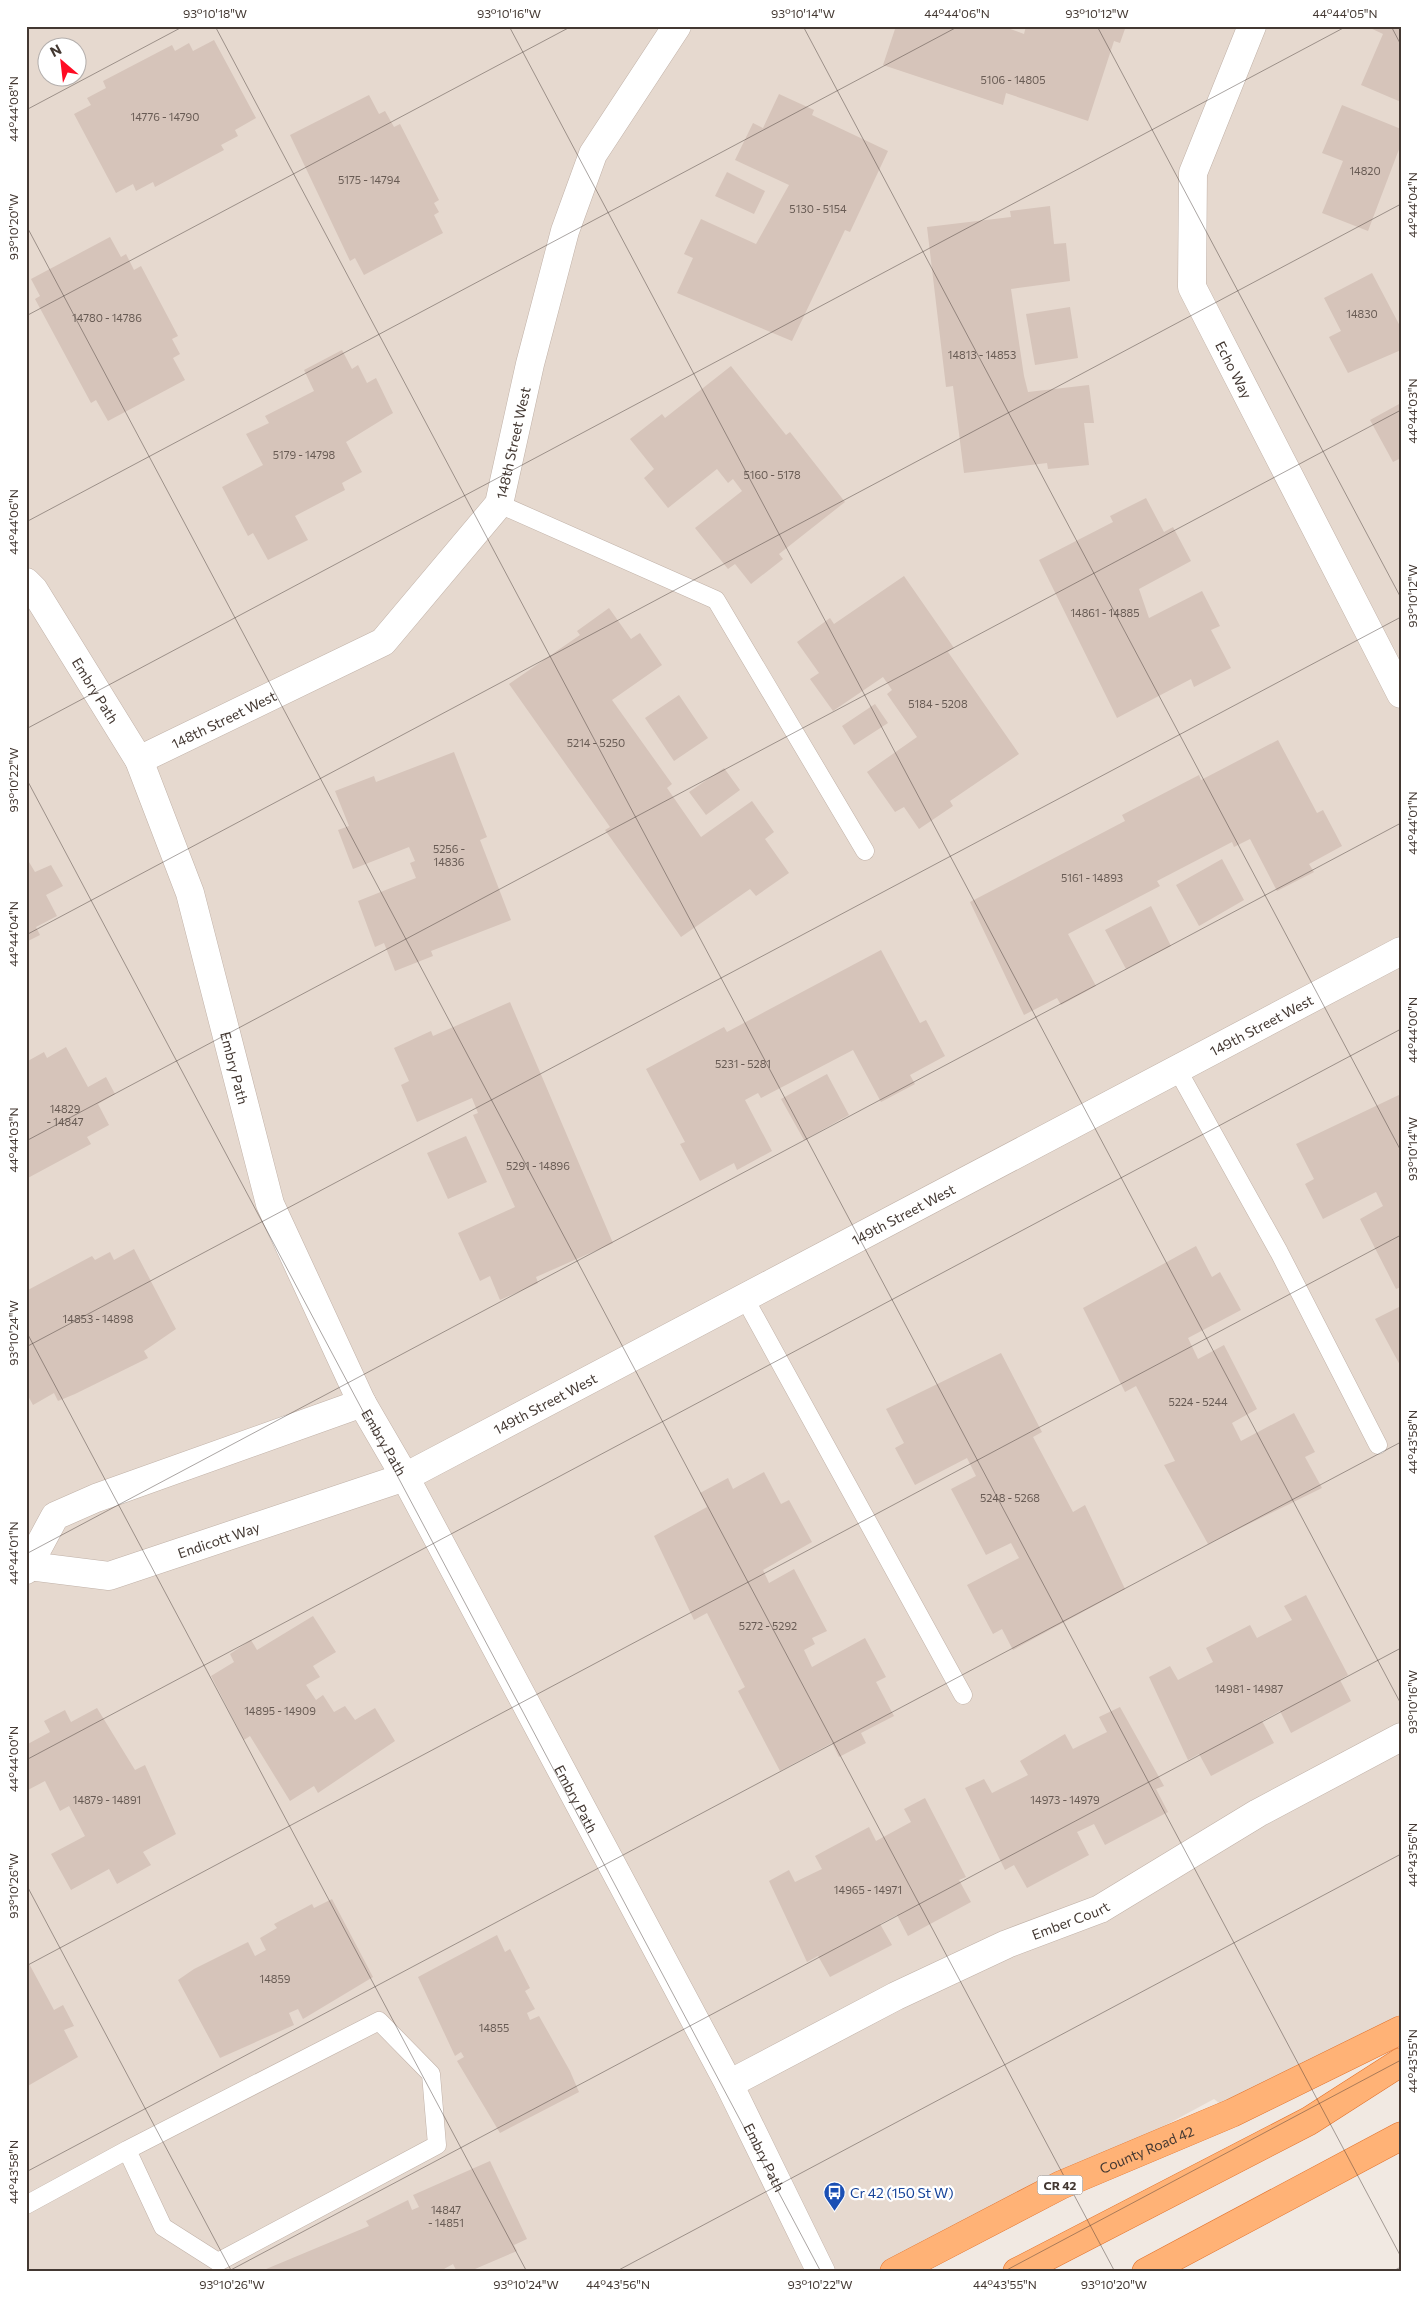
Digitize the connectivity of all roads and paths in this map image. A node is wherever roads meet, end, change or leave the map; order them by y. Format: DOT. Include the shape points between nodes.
graph roads {
  1 [pos="677,26"];
  2 [pos="1252,26"];
  3 [pos="499,504"];
  4 [pos="26,582"];
  5 [pos="1401,694"];
  6 [pos="139,760"];
  7 [pos="865,851"];
  8 [pos="1401,951"];
  9 [pos="1177,1070"];
  10 [pos="744,1297"];
  11 [pos="362,1403"];
  12 [pos="1378,1445"];
  13 [pos="405,1477"];
  14 [pos="28,1568"];
  15 [pos="964,1695"];
  16 [pos="1401,1738"];
  17 [pos="1401,2030"];
  18 [pos="1401,2062"];
  19 [pos="729,2084"];
  20 [pos="1401,2136"];
  21 [pos="127,2150"];
  22 [pos="26,2205"];
  23 [pos="820,2272"];
  24 [pos="894,2272"];
  25 [pos="1017,2272"];
  26 [pos="1146,2272"];
  1 -- 3 [label="street, 148th Street West" via="593,154 565,231 530,364"];
  2 -- 5 [label="street, Echo Way" via="1193,173 1192,287"];
  3 -- 6 [label="street, 148th Street West" via="383,642"];
  3 -- 7 [label="lane" via="716,600"];
  4 -- 6 [label="street, Embry Path"];
  6 -- 11 [label="street, Embry Path" via="190,893 270,1204"];
  8 -- 9 [label="street, 149th Street West"];
  9 -- 10 [label="street, 149th Street West"];
  9 -- 12 [label="lane" via="1279,1252"];
  10 -- 13 [label="street, 149th Street West"];
  10 -- 15 [label="lane"];
  11 -- 13 [label="street, Embry Path"];
  11 -- 14 [label="street, Endicott Way" via="96,1498 56,1516"];
  13 -- 14 [label="street, Endicott Way" via="109,1576"];
  13 -- 19 [label="street, Embry Path"];
  16 -- 19 [label="street, Ember Court" via="1258,1812 1100,1909 1007,1944 896,1996"];
  17 -- 24 [label="highway, County Road 42 / CR 42" via="1232,2113 1061,2185"];
  18 -- 25 [label="highway" via="1309,2121"];
  19 -- 23 [label="street, Embry Path"];
  20 -- 26 [label="highway"];
  21 -- 21 [label="lane" via="379,2021 431,2074 437,2145 218,2262 163,2226"];
  21 -- 22 [label="lane"];
}
